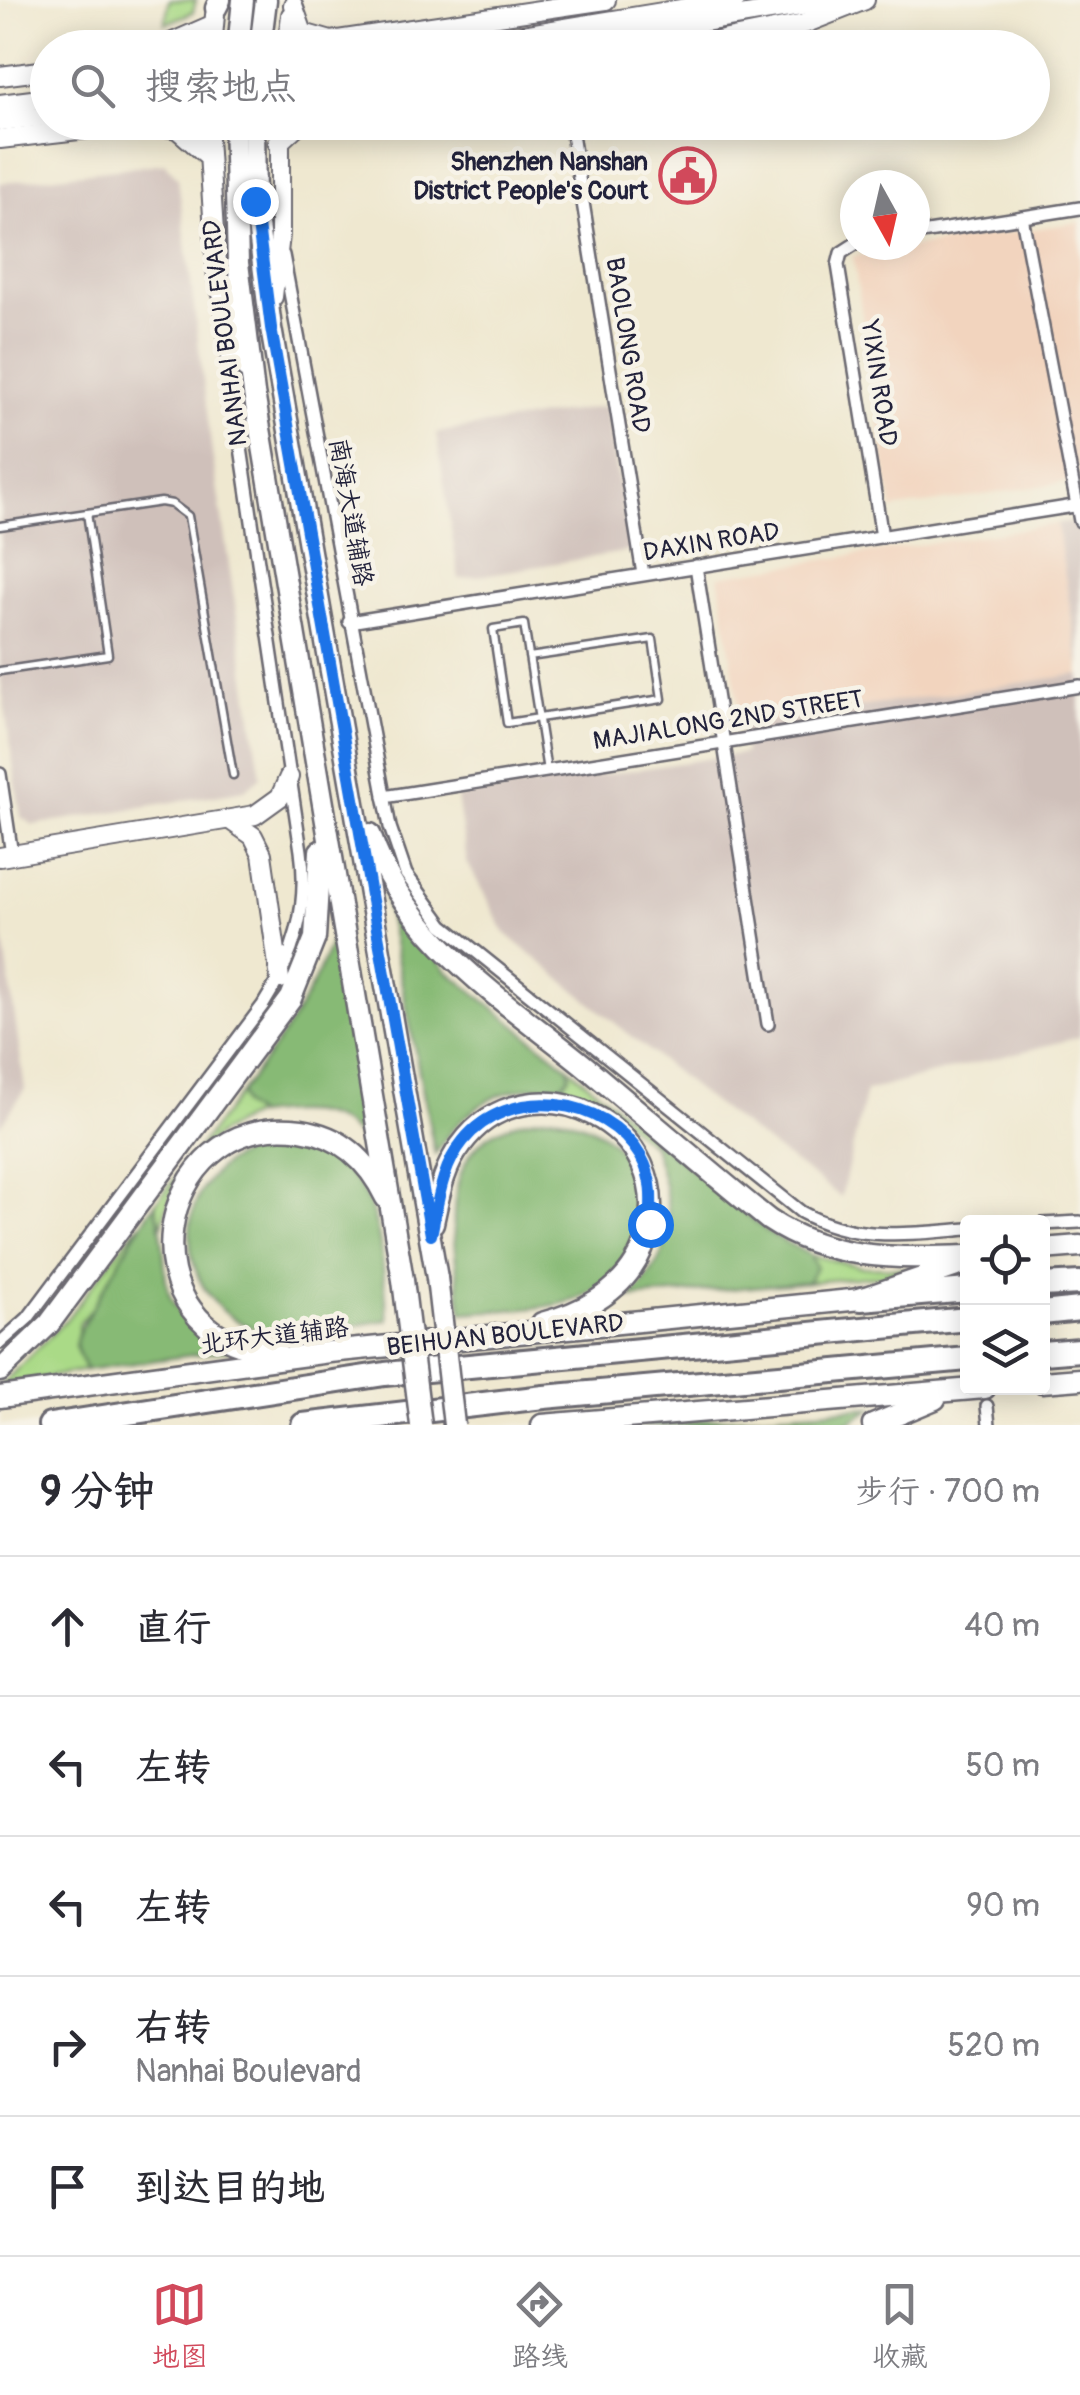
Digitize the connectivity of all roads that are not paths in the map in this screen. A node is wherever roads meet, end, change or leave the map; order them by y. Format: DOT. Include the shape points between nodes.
graph roads {
  1 [pos="243,0"];
  2 [pos="266,0"];
  3 [pos="736,0"];
  4 [pos="838,0"];
  5 [pos="866,0"];
  6 [pos="598,1"];
  7 [pos="293,2"];
  8 [pos="217,8"];
  9 [pos="185,30"];
  10 [pos="240,30"];
  11 [pos="262,30"];
  12 [pos="289,30"];
  13 [pos="302,30"];
  14 [pos="435,30"];
  15 [pos="553,30"];
  16 [pos="654,30"];
  17 [pos="774,30"];
  18 [pos="30,72"];
  19 [pos="0,76"];
  20 [pos="30,100"];
  21 [pos="0,104"];
  22 [pos="30,118"];
  23 [pos="0,122"];
  24 [pos="30,135"];
  25 [pos="0,139"];
  26 [pos="190,140"];
  27 [pos="207,140"];
  28 [pos="235,140"];
  29 [pos="254,140"];
  30 [pos="278,140"];
  31 [pos="281,140"];
  32 [pos="573,140"];
  33 [pos="278,143"];
  34 [pos="207,155"];
  35 [pos="1080,208"];
  36 [pos="1022,217"];
  37 [pos="930,232"];
  38 [pos="280,235"];
  39 [pos="840,260"];
  40 [pos="216,279"];
  41 [pos="271,328"];
  42 [pos="254,393"];
  43 [pos="1079,505"];
  44 [pos="87,514"];
  45 [pos="1080,521"];
  46 [pos="0,526"];
  47 [pos="882,536"];
  48 [pos="696,566"];
  49 [pos="644,574"];
  50 [pos="350,622"];
  51 [pos="529,658"];
  52 [pos="0,670"];
  53 [pos="1080,686"];
  54 [pos="538,718"];
  55 [pos="724,743"];
  56 [pos="348,758"];
  57 [pos="315,764"];
  58 [pos="547,771"];
  59 [pos="0,774"];
  60 [pos="233,775"];
  61 [pos="289,777"];
  62 [pos="384,797"];
  63 [pos="230,820"];
  64 [pos="6,856"];
  65 [pos="280,979"];
  66 [pos="768,1024"];
  67 [pos="395,1221"];
  68 [pos="1080,1222"];
  69 [pos="1050,1224"];
  70 [pos="960,1230"];
  71 [pos="431,1235"];
  72 [pos="1080,1246"];
  73 [pos="1050,1248"];
  74 [pos="960,1259"];
  75 [pos="960,1262"];
  76 [pos="1080,1283"];
  77 [pos="1050,1285"];
  78 [pos="960,1291"];
  79 [pos="861,1299"];
  80 [pos="1080,1309"];
  81 [pos="1050,1311"];
  82 [pos="960,1320"];
  83 [pos="494,1336"];
  84 [pos="0,1342"];
  85 [pos="1080,1350"];
  86 [pos="328,1352"];
  87 [pos="1050,1352"];
  88 [pos="960,1360"];
  89 [pos="0,1371"];
  90 [pos="1080,1379"];
  91 [pos="1050,1381"];
  92 [pos="966,1395"];
  93 [pos="977,1395"];
  94 [pos="980,1395"];
  95 [pos="0,1398"];
  96 [pos="50,1425"];
  97 [pos="303,1425"];
  98 [pos="422,1425"];
  99 [pos="454,1425"];
  100 [pos="544,1425"];
  101 [pos="872,1425"];
  102 [pos="989,1425"];
  1 -- 10 [label="main road"];
  2 -- 11 [label="main road"];
  3 -- 15 [label="street"];
  4 -- 16 [label="street"];
  5 -- 17 [label="street"];
  6 -- 14 [label="street"];
  7 -- 12 [label="street"];
  7 -- 13 [label="street"];
  8 -- 9 [label="street"];
  18 -- 19 [label="street"];
  20 -- 21 [label="street"];
  22 -- 23 [label="street"];
  24 -- 25 [label="street"];
  26 -- 34 [label="street"];
  27 -- 34 [label="street"];
  28 -- 42 [label="main road, NANHAI BOULEVARD" via="238,263"];
  29 -- 41 [label="main road, NANHAI BOULEVARD"];
  30 -- 33 [label="street"];
  31 -- 33 [label="street"];
  32 -- 49 [label="street, BAOLONG ROAD"];
  33 -- 38 [label="street"];
  34 -- 40 [label="street"];
  35 -- 36 [label="street"];
  36 -- 37 [label="street"];
  36 -- 43 [label="street"];
  38 -- 41 [label="street"];
  38 -- 50 [label="street, 南海大道辅路"];
  39 -- 47 [label="street, YIXIN ROAD"];
  40 -- 42 [label="street"];
  40 -- 61 [label="street"];
  41 -- 56 [label="main road, NANHAI BOULEVARD"];
  42 -- 57 [label="main road, NANHAI BOULEVARD"];
  43 -- 45 [label="street"];
  43 -- 47 [label="street, DAXIN ROAD"];
  44 -- 46 [label="lane"];
  44 -- 52 [label="lane" via="108,654"];
  44 -- 60 [label="lane" via="161,502 188,516"];
  47 -- 48 [label="street, DAXIN ROAD"];
  48 -- 49 [label="street, DAXIN ROAD"];
  48 -- 55 [label="street"];
  49 -- 50 [label="street, DAXIN ROAD"];
  50 -- 62 [label="street, 南海大道辅路"];
  51 -- 54 [label="lane"];
  51 -- 54 [label="lane" via="524,624 493,629 507,722"];
  51 -- 54 [label="lane" via="653,639 662,699"];
  53 -- 55 [label="street, MAJIALONG 2ND STREET"];
  54 -- 58 [label="lane"];
  55 -- 58 [label="street, MAJIALONG 2ND STREET"];
  55 -- 66 [label="street"];
  56 -- 71 [label="main road, NANHAI BOULEVARD"];
  56 -- 74 [label="main road" via="384,867 424,929 760,1212 792,1235 845,1252"];
  57 -- 67 [label="main road, NANHAI BOULEVARD"];
  57 -- 89 [label="main road" via="321,894 301,979 49,1324"];
  58 -- 62 [label="street, MAJIALONG 2ND STREET"];
  59 -- 64 [label="street"];
  61 -- 63 [label="street" via="272,805"];
  61 -- 65 [label="street" via="306,850 303,903"];
  62 -- 70 [label="street, 南海大道辅路" via="386,836 443,925 800,1212 854,1234"];
  63 -- 64 [label="street"];
  63 -- 65 [label="street" via="253,836 262,854"];
  65 -- 84 [label="street" via="28,1318"];
  67 -- 86 [label="main road" via="359,1158 308,1132 244,1134 211,1154 185,1189 169,1248 176,1285 198,1318 248,1348"];
  67 -- 98 [label="main road, NANHAI BOULEVARD, bridge"];
  68 -- 69 [label="street"];
  71 -- 83 [label="main road" via="456,1151 474,1129 512,1109 553,1104 594,1115 642,1159 650,1224 618,1286 580,1311"];
  71 -- 99 [label="main road, NANHAI BOULEVARD, bridge"];
  72 -- 73 [label="main road"];
  75 -- 79 [label="main road, 北环大道辅路"];
  76 -- 77 [label="highway"];
  78 -- 79 [label="highway"];
  79 -- 83 [label="main road, 北环大道辅路"];
  80 -- 81 [label="highway"];
  82 -- 96 [label="highway, BEIHUAN BOULEVARD" via="385,1374"];
  83 -- 86 [label="main road, 北环大道辅路"];
  85 -- 87 [label="highway"];
  86 -- 95 [label="main road, 北环大道辅路"];
  88 -- 97 [label="highway"];
  90 -- 91 [label="main road"];
  92 -- 100 [label="main road"];
  93 -- 101 [label="main road"];
  94 -- 102 [label="street"];
}
